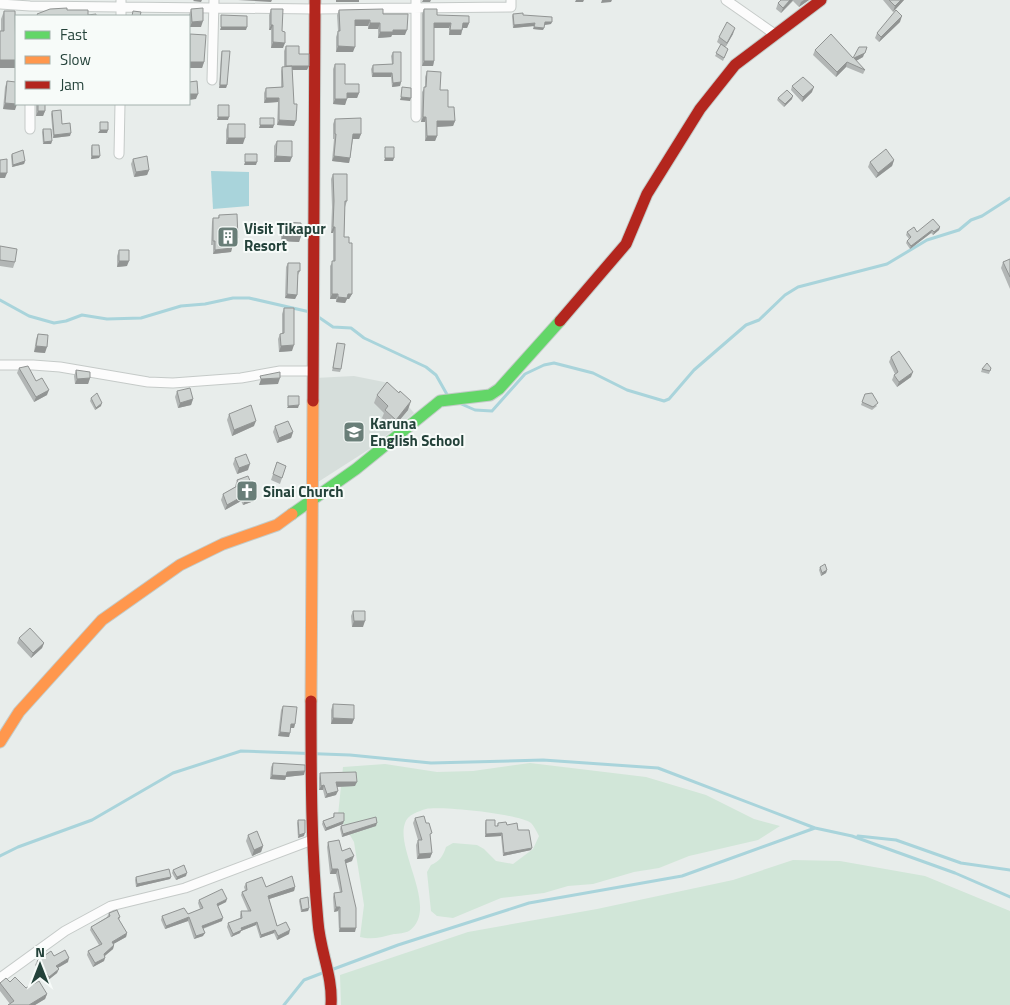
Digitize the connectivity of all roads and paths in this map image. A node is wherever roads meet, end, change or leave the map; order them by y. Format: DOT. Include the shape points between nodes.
graph roads {
  1 [pos="511,0"];
  2 [pos="726,0"];
  3 [pos="821,0"];
  4 [pos="0,4"];
  5 [pos="214,4"];
  6 [pos="315,4"];
  7 [pos="416,4"];
  8 [pos="30,6"];
  9 [pos="121,8"];
  10 [pos="30,15"];
  11 [pos="776,35"];
  12 [pos="212,80"];
  13 [pos="30,105"];
  14 [pos="120,105"];
  15 [pos="416,117"];
  16 [pos="30,129"];
  17 [pos="119,154"];
  18 [pos="0,365"];
  19 [pos="312,371"];
  20 [pos="312,500"];
  21 [pos="0,742"];
  22 [pos="312,840"];
  23 [pos="0,978"];
  24 [pos="331,1005"];
  1 -- 7 [label="street" via="511,8"];
  2 -- 11 [label="street"];
  3 -- 11 [label="street"];
  4 -- 8 [label="street"];
  5 -- 6 [label="street"];
  5 -- 9 [label="street"];
  5 -- 12 [label="street"];
  6 -- 7 [label="street"];
  6 -- 19 [label="street"];
  7 -- 15 [label="street"];
  8 -- 9 [label="street"];
  8 -- 10 [label="street"];
  11 -- 20 [label="street" via="735,65 700,109 647,194 626,244 500,389 490,395 440,402"];
  13 -- 16 [label="street"];
  14 -- 17 [label="street"];
  18 -- 19 [label="street" via="33,364 173,383 241,378 280,371"];
  19 -- 20 [label="street"];
  20 -- 21 [label="street" via="276,525 223,544 180,565 102,620 19,712"];
  20 -- 22 [label="street"];
  22 -- 23 [label="street" via="185,888 111,906 65,931"];
  22 -- 24 [label="street" via="318,925 332,988"];
}
